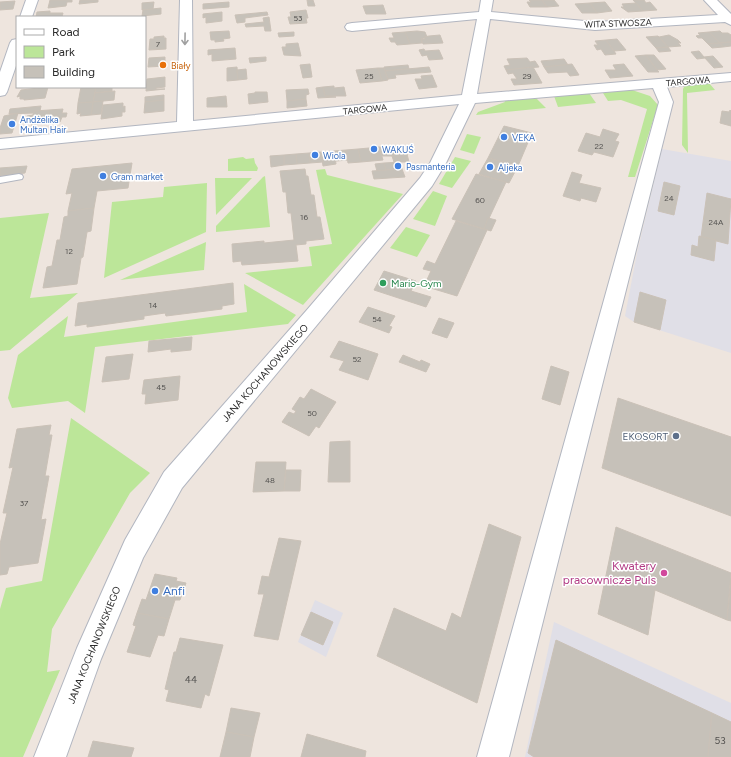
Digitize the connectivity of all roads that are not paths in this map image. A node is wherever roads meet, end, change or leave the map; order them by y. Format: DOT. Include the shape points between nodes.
graph roads {
  1 [pos="32,0"];
  2 [pos="186,0"];
  3 [pos="710,0"];
  4 [pos="486,7"];
  5 [pos="26,16"];
  6 [pos="729,19"];
  7 [pos="352,27"];
  8 [pos="16,46"];
  9 [pos="731,77"];
  10 [pos="658,83"];
  11 [pos="0,92"];
  12 [pos="469,99"];
  13 [pos="185,126"];
  14 [pos="0,144"];
  15 [pos="18,178"];
  16 [pos="0,180"];
  17 [pos="50,757"];
  18 [pos="493,757"];
  1 -- 5 [label="street"];
  2 -- 13 [label="street, one-way"];
  3 -- 6 [label="street"];
  4 -- 6 [label="street, WITA STWOSZA" via="595,26"];
  4 -- 7 [label="street, WITA STWOSZA"];
  4 -- 12 [label="street, JANA KOCHANOWSKIEGO"];
  8 -- 11 [label="street"];
  9 -- 10 [label="street, TARGOWA"];
  10 -- 12 [label="street, TARGOWA"];
  10 -- 18 [label="street" via="664,92 666,102"];
  12 -- 13 [label="street, TARGOWA"];
  12 -- 17 [label="street, JANA KOCHANOWSKIEGO" via="426,182 173,480 134,549 87,658"];
  13 -- 14 [label="street, TARGOWA"];
  15 -- 16 [label="lane"];
}
